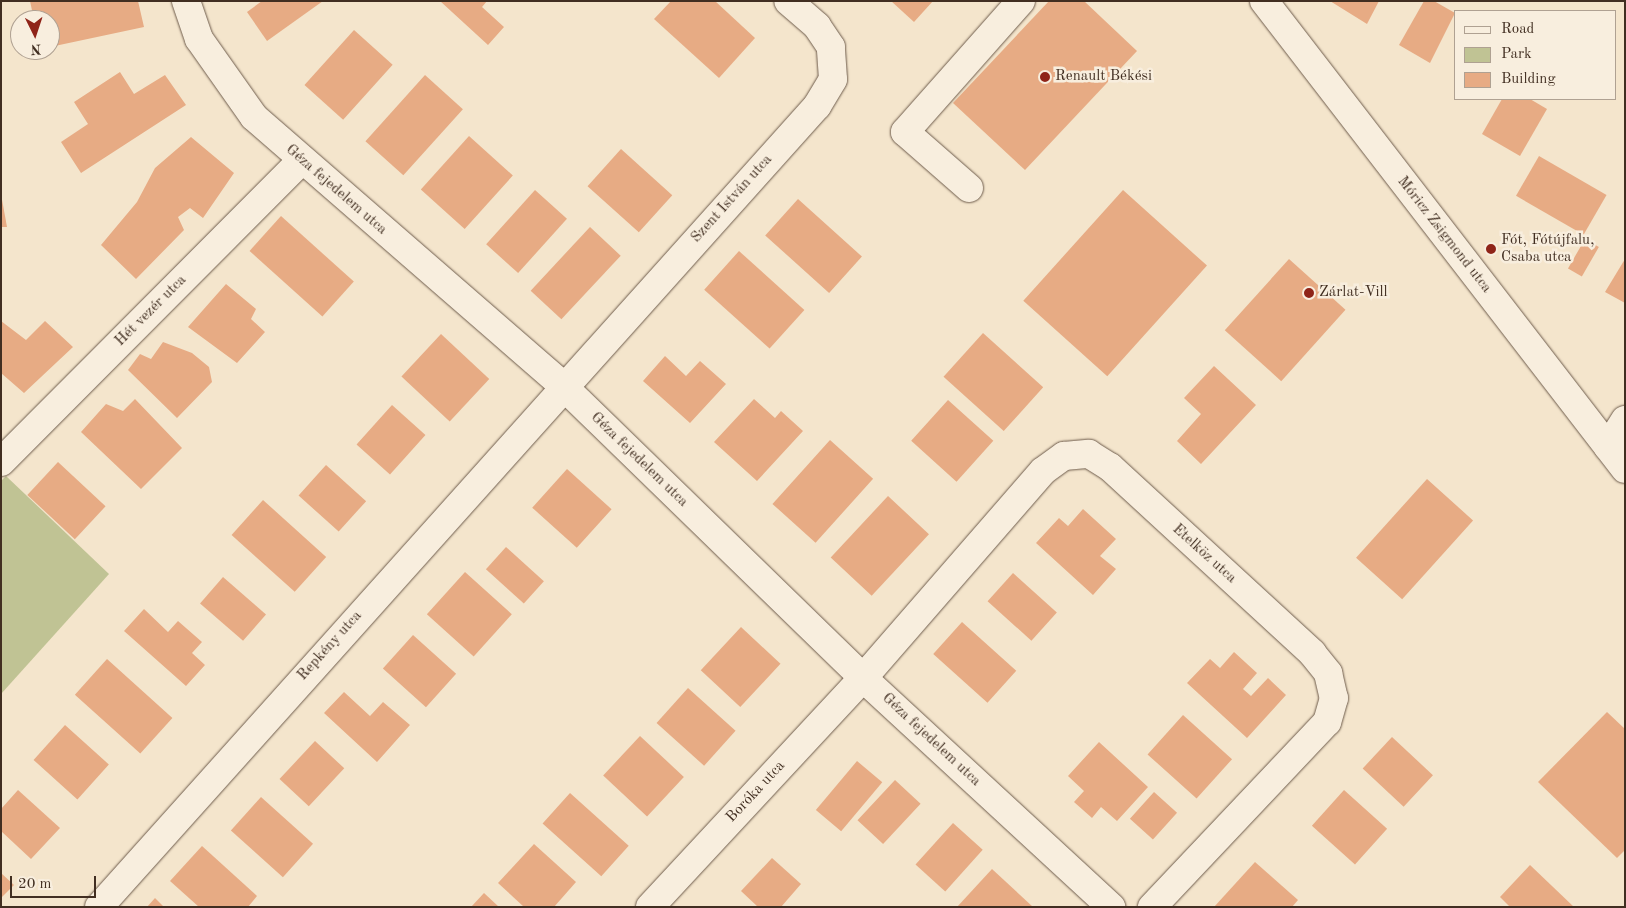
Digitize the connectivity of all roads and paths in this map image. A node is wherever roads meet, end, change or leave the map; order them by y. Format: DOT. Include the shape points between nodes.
graph roads {
  1 [pos="186,1"];
  2 [pos="788,1"];
  3 [pos="1022,1"];
  4 [pos="1264,1"];
  5 [pos="301,161"];
  6 [pos="969,188"];
  7 [pos="562,385"];
  8 [pos="1625,420"];
  9 [pos="1608,447"];
  10 [pos="4,455"];
  11 [pos="1625,469"];
  12 [pos="863,678"];
  13 [pos="99,907"];
  14 [pos="650,907"];
  15 [pos="1111,907"];
  16 [pos="1152,907"];
  1 -- 5 [label="street, Géza fejedelem utca" via="199,39 254,117"];
  2 -- 7 [label="street, Szent István utca" via="817,26 831,47 833,79 817,106"];
  3 -- 6 [label="street" via="905,132"];
  4 -- 9 [label="street, Móricz Zsigmond utca"];
  5 -- 7 [label="street, Géza fejedelem utca"];
  5 -- 10 [label="street, Hét vezér utca"];
  7 -- 12 [label="street, Géza fejedelem utca"];
  7 -- 13 [label="street, Repkény utca"];
  8 -- 9 [label="street"];
  9 -- 11 [label="street, Móricz Zsigmond utca"];
  12 -- 14 [label="street, Boróka utca"];
  12 -- 15 [label="street, Géza fejedelem utca"];
  12 -- 16 [label="street, Etelköz utca" via="1043,471 1064,456 1089,454 1110,467 1312,653 1328,673 1334,698 1327,722"];
}
